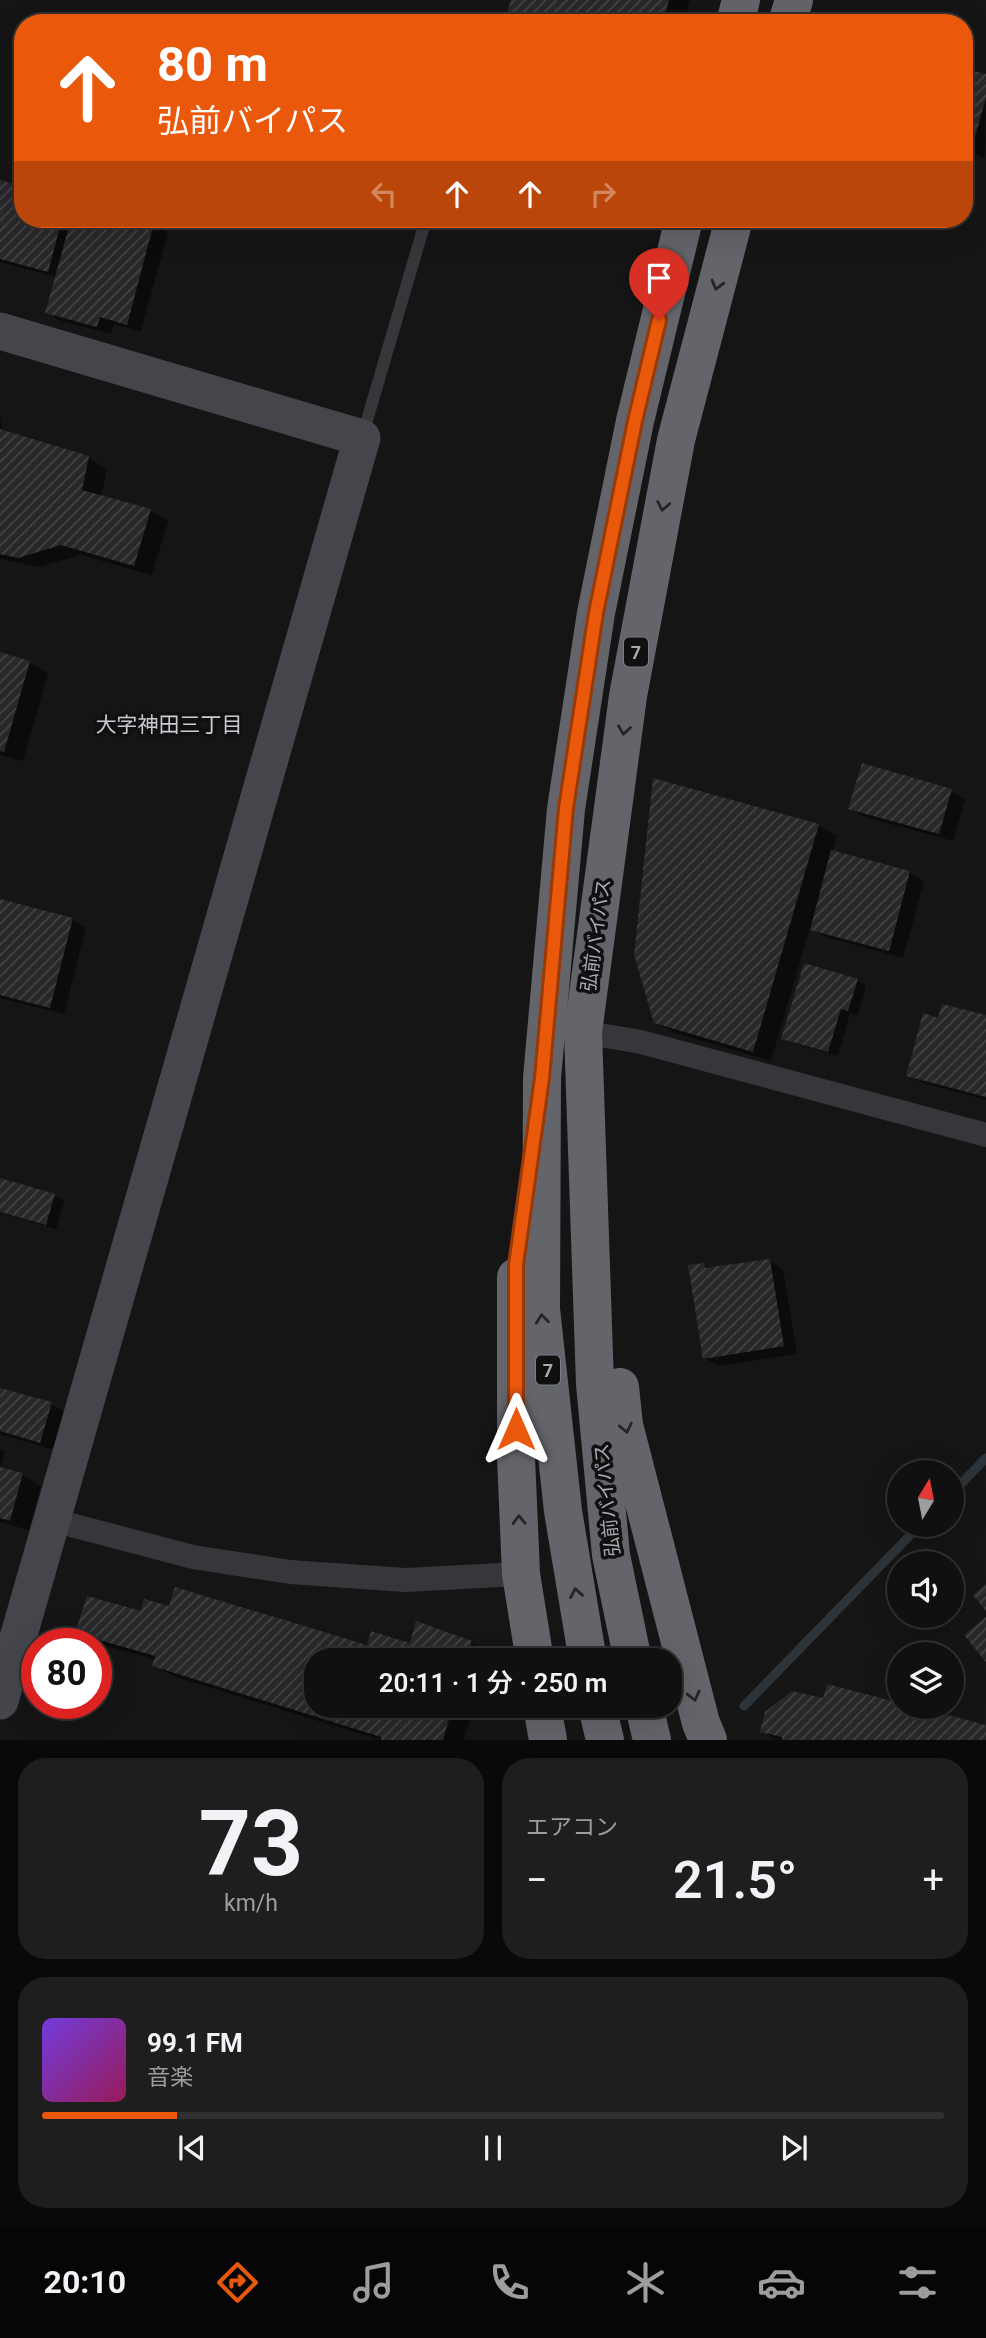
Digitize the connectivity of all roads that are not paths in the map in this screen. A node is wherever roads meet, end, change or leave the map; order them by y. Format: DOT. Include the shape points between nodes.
graph roads {
  1 [pos="423,228"];
  2 [pos="682,228"];
  3 [pos="732,228"];
  4 [pos="0,331"];
  5 [pos="362,438"];
  6 [pos="583,1032"];
  7 [pos="542,1078"];
  8 [pos="585,1093"];
  9 [pos="986,1135"];
  10 [pos="52,1520"];
  11 [pos="521,1574"];
  12 [pos="533,1648"];
  13 [pos="586,1648"];
  14 [pos="630,1648"];
  15 [pos="0,1701"];
  16 [pos="544,1718"];
  17 [pos="600,1718"];
  18 [pos="646,1718"];
  19 [pos="548,1740"];
  20 [pos="605,1740"];
  21 [pos="652,1740"];
  22 [pos="708,1740"];
  1 -- 5 [label="lane"];
  2 -- 7 [label="highway, 弘前バイパス / 7" via="635,421 596,613 566,808"];
  3 -- 6 [label="highway, 弘前バイパス / 7, one-way" via="676,440 628,696"];
  4 -- 5 [label="street"];
  5 -- 10 [label="street"];
  6 -- 8 [label="highway, 弘前バイパス / 7"];
  6 -- 9 [label="street" via="641,1042"];
  11 -- 7 [label="highway, one-way" via="516,1265"];
  13 -- 7 [label="highway, 弘前バイパス / 7, one-way" via="563,1511 541,1309"];
  8 -- 14 [label="highway, 弘前バイパス / 7" via="595,1384 611,1555"];
  8 -- 22 [label="highway, one-way" via="624,1425"];
  10 -- 11 [label="street" via="192,1557 290,1572 405,1580"];
  10 -- 15 [label="street"];
  11 -- 12 [label="highway"];
  16 -- 19 [label="highway"];
  17 -- 20 [label="highway"];
  18 -- 21 [label="highway"];
}
